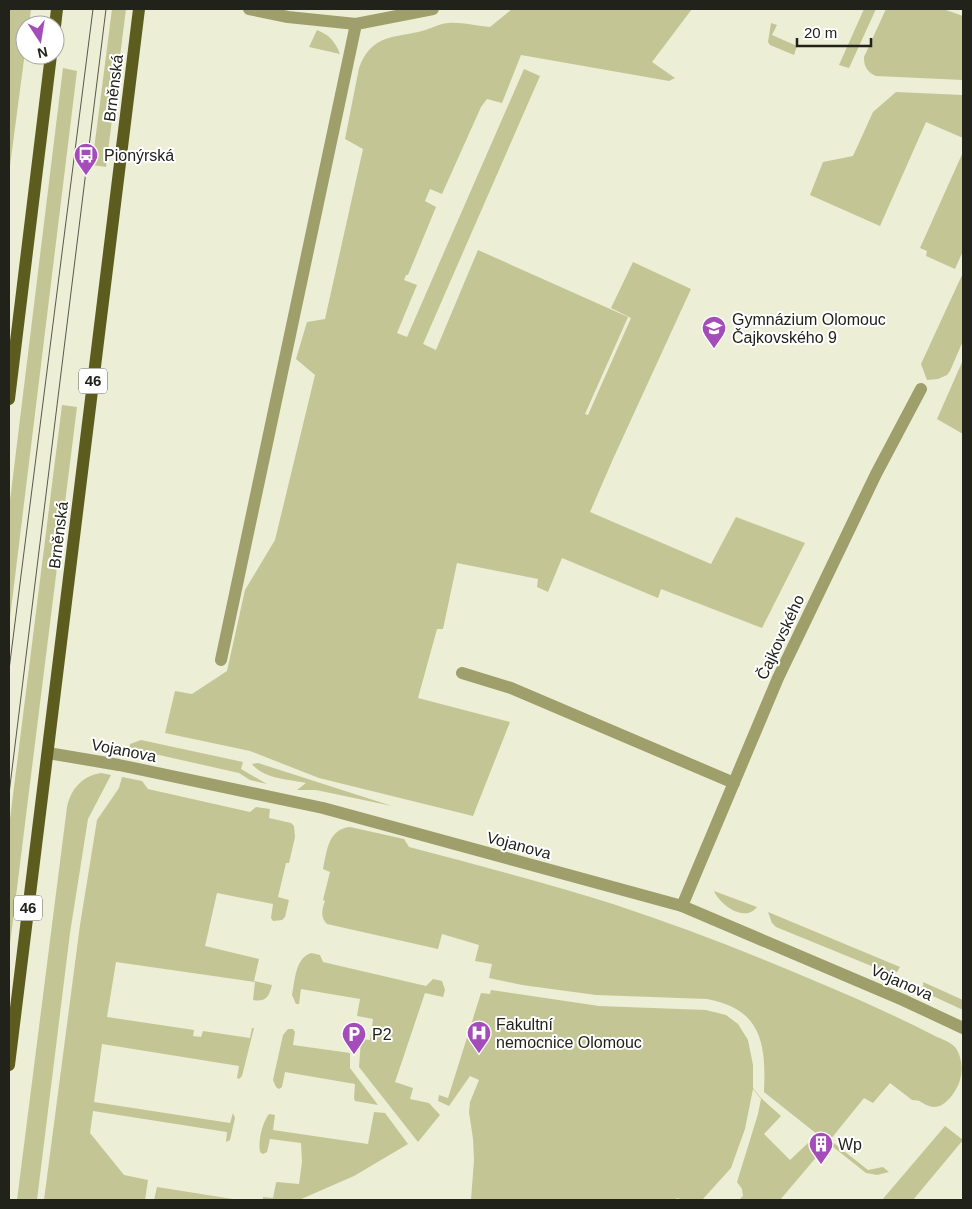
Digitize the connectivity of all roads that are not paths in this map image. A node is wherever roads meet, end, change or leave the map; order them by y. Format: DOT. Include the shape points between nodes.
graph roads {
  1 [pos="139,9"];
  2 [pos="248,9"];
  3 [pos="426,10"];
  4 [pos="356,24"];
  5 [pos="50,65"];
  6 [pos="921,389"];
  7 [pos="9,399"];
  8 [pos="222,660"];
  9 [pos="462,673"];
  10 [pos="48,753"];
  11 [pos="734,782"];
  12 [pos="682,906"];
  13 [pos="963,1028"];
  14 [pos="9,1065"];
  1 -- 10 [label="main road, Brněnská / 46"];
  2 -- 4 [label="street"];
  3 -- 4 [label="street"];
  4 -- 8 [label="street"];
  5 -- 7 [label="main road"];
  6 -- 11 [label="street, Čajkovského" via="876,474 778,678"];
  9 -- 11 [label="street" via="511,688"];
  10 -- 12 [label="street, Vojanova" via="323,808"];
  10 -- 14 [label="main road, Brněnská / 46"];
  11 -- 12 [label="street, Čajkovského"];
  12 -- 13 [label="street, Vojanova"];
}
